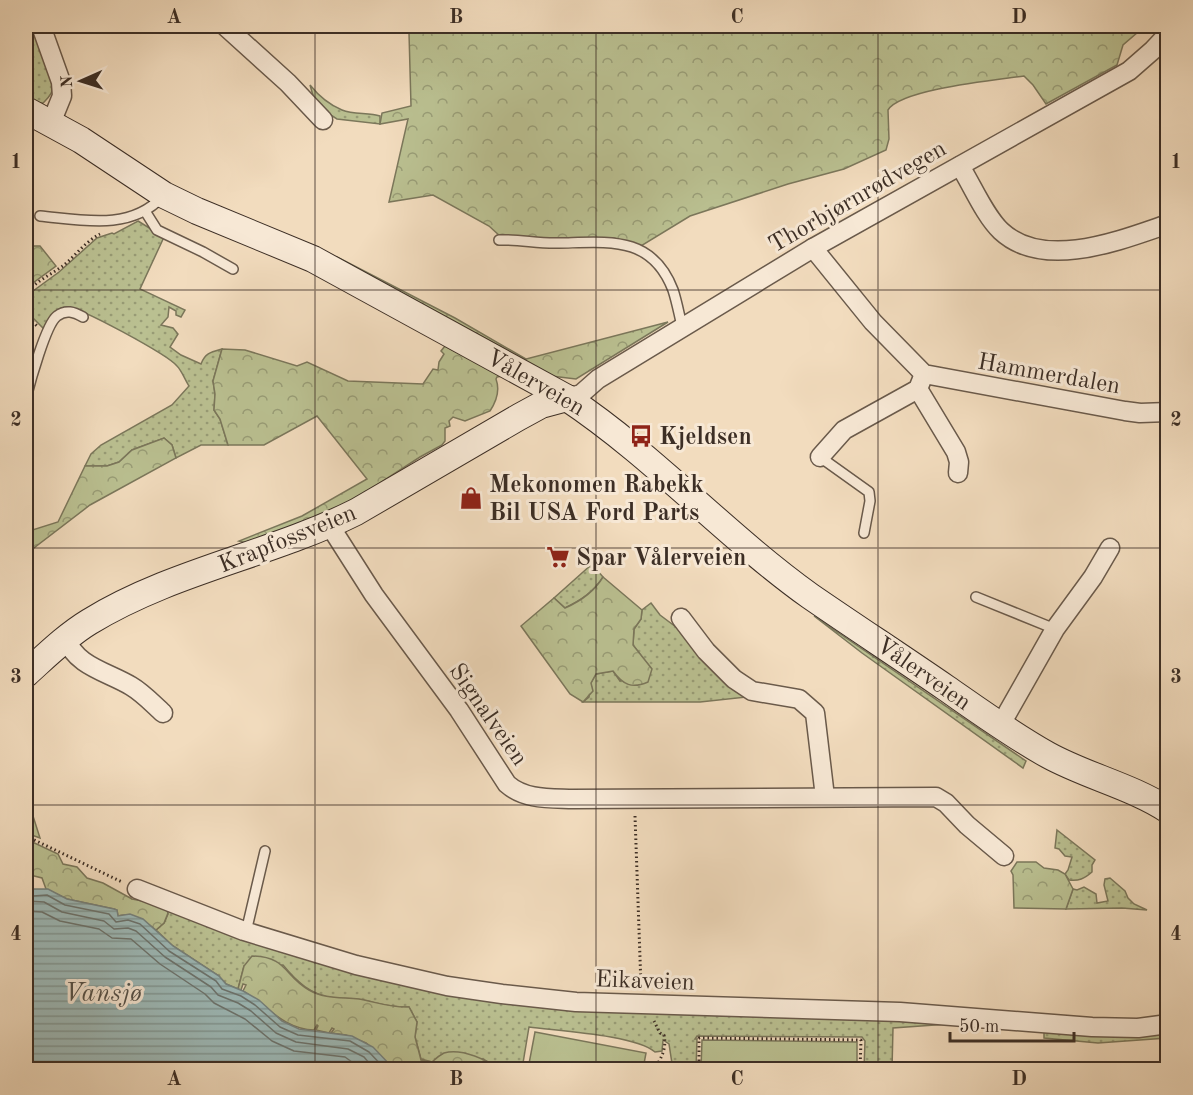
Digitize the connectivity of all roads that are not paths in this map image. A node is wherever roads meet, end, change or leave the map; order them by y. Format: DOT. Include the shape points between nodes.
graph roads {
  1 [pos="41,26"];
  2 [pos="225,26"];
  3 [pos="1167,34"];
  4 [pos="26,110"];
  5 [pos="323,120"];
  6 [pos="51,123"];
  7 [pos="960,166"];
  8 [pos="155,203"];
  9 [pos="40,216"];
  10 [pos="1167,224"];
  11 [pos="499,240"];
  12 [pos="813,248"];
  13 [pos="232,269"];
  14 [pos="83,317"];
  15 [pos="682,326"];
  16 [pos="921,382"];
  17 [pos="26,396"];
  18 [pos="567,398"];
  19 [pos="1167,412"];
  20 [pos="820,457"];
  21 [pos="958,472"];
  22 [pos="330,526"];
  23 [pos="864,533"];
  24 [pos="1110,548"];
  25 [pos="976,597"];
  26 [pos="681,618"];
  27 [pos="1055,629"];
  28 [pos="66,638"];
  29 [pos="26,674"];
  30 [pos="163,713"];
  31 [pos="1000,726"];
  32 [pos="825,797"];
  33 [pos="1167,810"];
  34 [pos="265,851"];
  35 [pos="1004,856"];
  36 [pos="137,889"];
  37 [pos="246,932"];
  38 [pos="1167,1024"];
  1 -- 6 [label="street" via="61,82 62,96"];
  2 -- 5 [label="street"];
  3 -- 7 [label="street, Thorbjørnrødvegen" via="1129,71"];
  4 -- 6 [label="street, Vålerveien"];
  6 -- 8 [label="street, Vålerveien"];
  7 -- 10 [label="street" via="1001,231 1041,250 1102,244"];
  7 -- 12 [label="street, Thorbjørnrødvegen"];
  8 -- 9 [label="lane" via="124,219 93,221"];
  8 -- 13 [label="lane" via="157,230"];
  8 -- 18 [label="street, Vålerveien" via="197,211 313,259"];
  11 -- 15 [label="lane" via="614,242 642,250 666,274"];
  12 -- 15 [label="street, Thorbjørnrødvegen"];
  12 -- 16 [label="street"];
  14 -- 17 [label="lane" via="63,313 50,323"];
  15 -- 18 [label="street, Thorbjørnrødvegen" via="581,394"];
  16 -- 19 [label="street, Hammerdalen" via="1140,413"];
  16 -- 20 [label="street" via="844,430"];
  16 -- 21 [label="street" via="956,452"];
  18 -- 22 [label="street, Krapfossveien" via="541,405"];
  18 -- 31 [label="street, Vålerveien" via="808,594"];
  20 -- 23 [label="lane" via="869,492"];
  22 -- 28 [label="street, Krapfossveien" via="140,595"];
  22 -- 32 [label="street, Signalveien" via="374,595 514,791 540,798"];
  24 -- 27 [label="street"];
  25 -- 27 [label="lane"];
  26 -- 32 [label="street" via="734,679 753,691 799,699 815,713"];
  27 -- 31 [label="street"];
  28 -- 29 [label="street, Krapfossveien"];
  28 -- 30 [label="street" via="69,648 85,663 130,685"];
  31 -- 33 [label="street, Vålerveien" via="1049,756"];
  32 -- 35 [label="street, Signalveien" via="936,797"];
  34 -- 37 [label="lane"];
  36 -- 37 [label="street, Eikaveien"];
  37 -- 38 [label="street, Eikaveien" via="356,965 447,986 576,1002 900,1012 1108,1028"];
}
